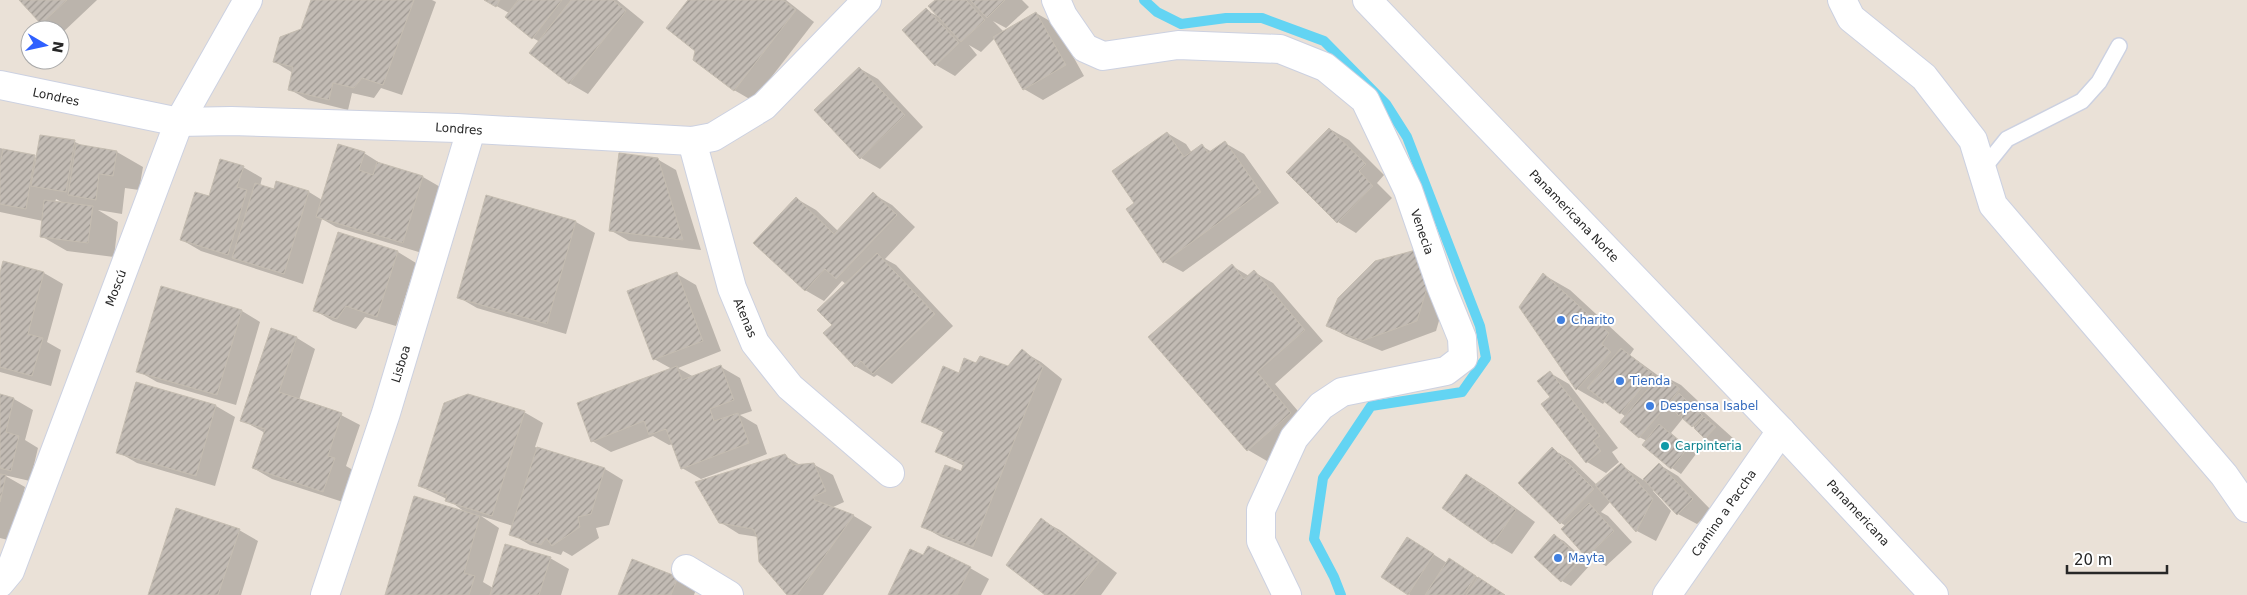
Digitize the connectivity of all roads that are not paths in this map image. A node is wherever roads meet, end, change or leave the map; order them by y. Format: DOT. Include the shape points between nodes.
graph roads {
  1 [pos="248,0"];
  2 [pos="868,0"];
  3 [pos="1056,0"];
  4 [pos="1367,0"];
  5 [pos="1842,0"];
  6 [pos="2119,46"];
  7 [pos="0,85"];
  8 [pos="179,122"];
  9 [pos="471,130"];
  10 [pos="692,140"];
  11 [pos="1982,170"];
  12 [pos="1781,431"];
  13 [pos="890,473"];
  14 [pos="2247,508"];
  15 [pos="686,569"];
  16 [pos="0,583"];
  17 [pos="325,595"];
  18 [pos="729,595"];
  19 [pos="1287,595"];
  20 [pos="1667,595"];
  21 [pos="1934,595"];
  1 -- 8 [label="street, Moscú"];
  2 -- 10 [label="street, Londres" via="764,106 713,137"];
  3 -- 19 [label="street, Venecia" via="1085,48 1103,56 1178,45 1280,48 1325,67 1365,100 1408,190 1462,338 1463,358 1446,371 1342,392 1321,406 1294,438 1261,510 1261,541"];
  4 -- 12 [label="street, Panamericana Norte"];
  5 -- 11 [label="street" via="1851,18 1924,77 1973,140"];
  6 -- 11 [label="lane" via="2099,82 2082,101 2007,139"];
  7 -- 8 [label="street, Londres"];
  8 -- 9 [label="street, Londres" via="231,120"];
  8 -- 16 [label="street, Moscú" via="10,571"];
  9 -- 10 [label="street, Londres"];
  9 -- 17 [label="street, Lisboa" via="386,413"];
  10 -- 13 [label="street, Atenas" via="732,288 756,343 790,387"];
  11 -- 14 [label="street" via="1993,205 2224,475"];
  12 -- 20 [label="street, Camino a Paccha"];
  12 -- 21 [label="street, Panamericana"];
  15 -- 18 [label="street"];
}
